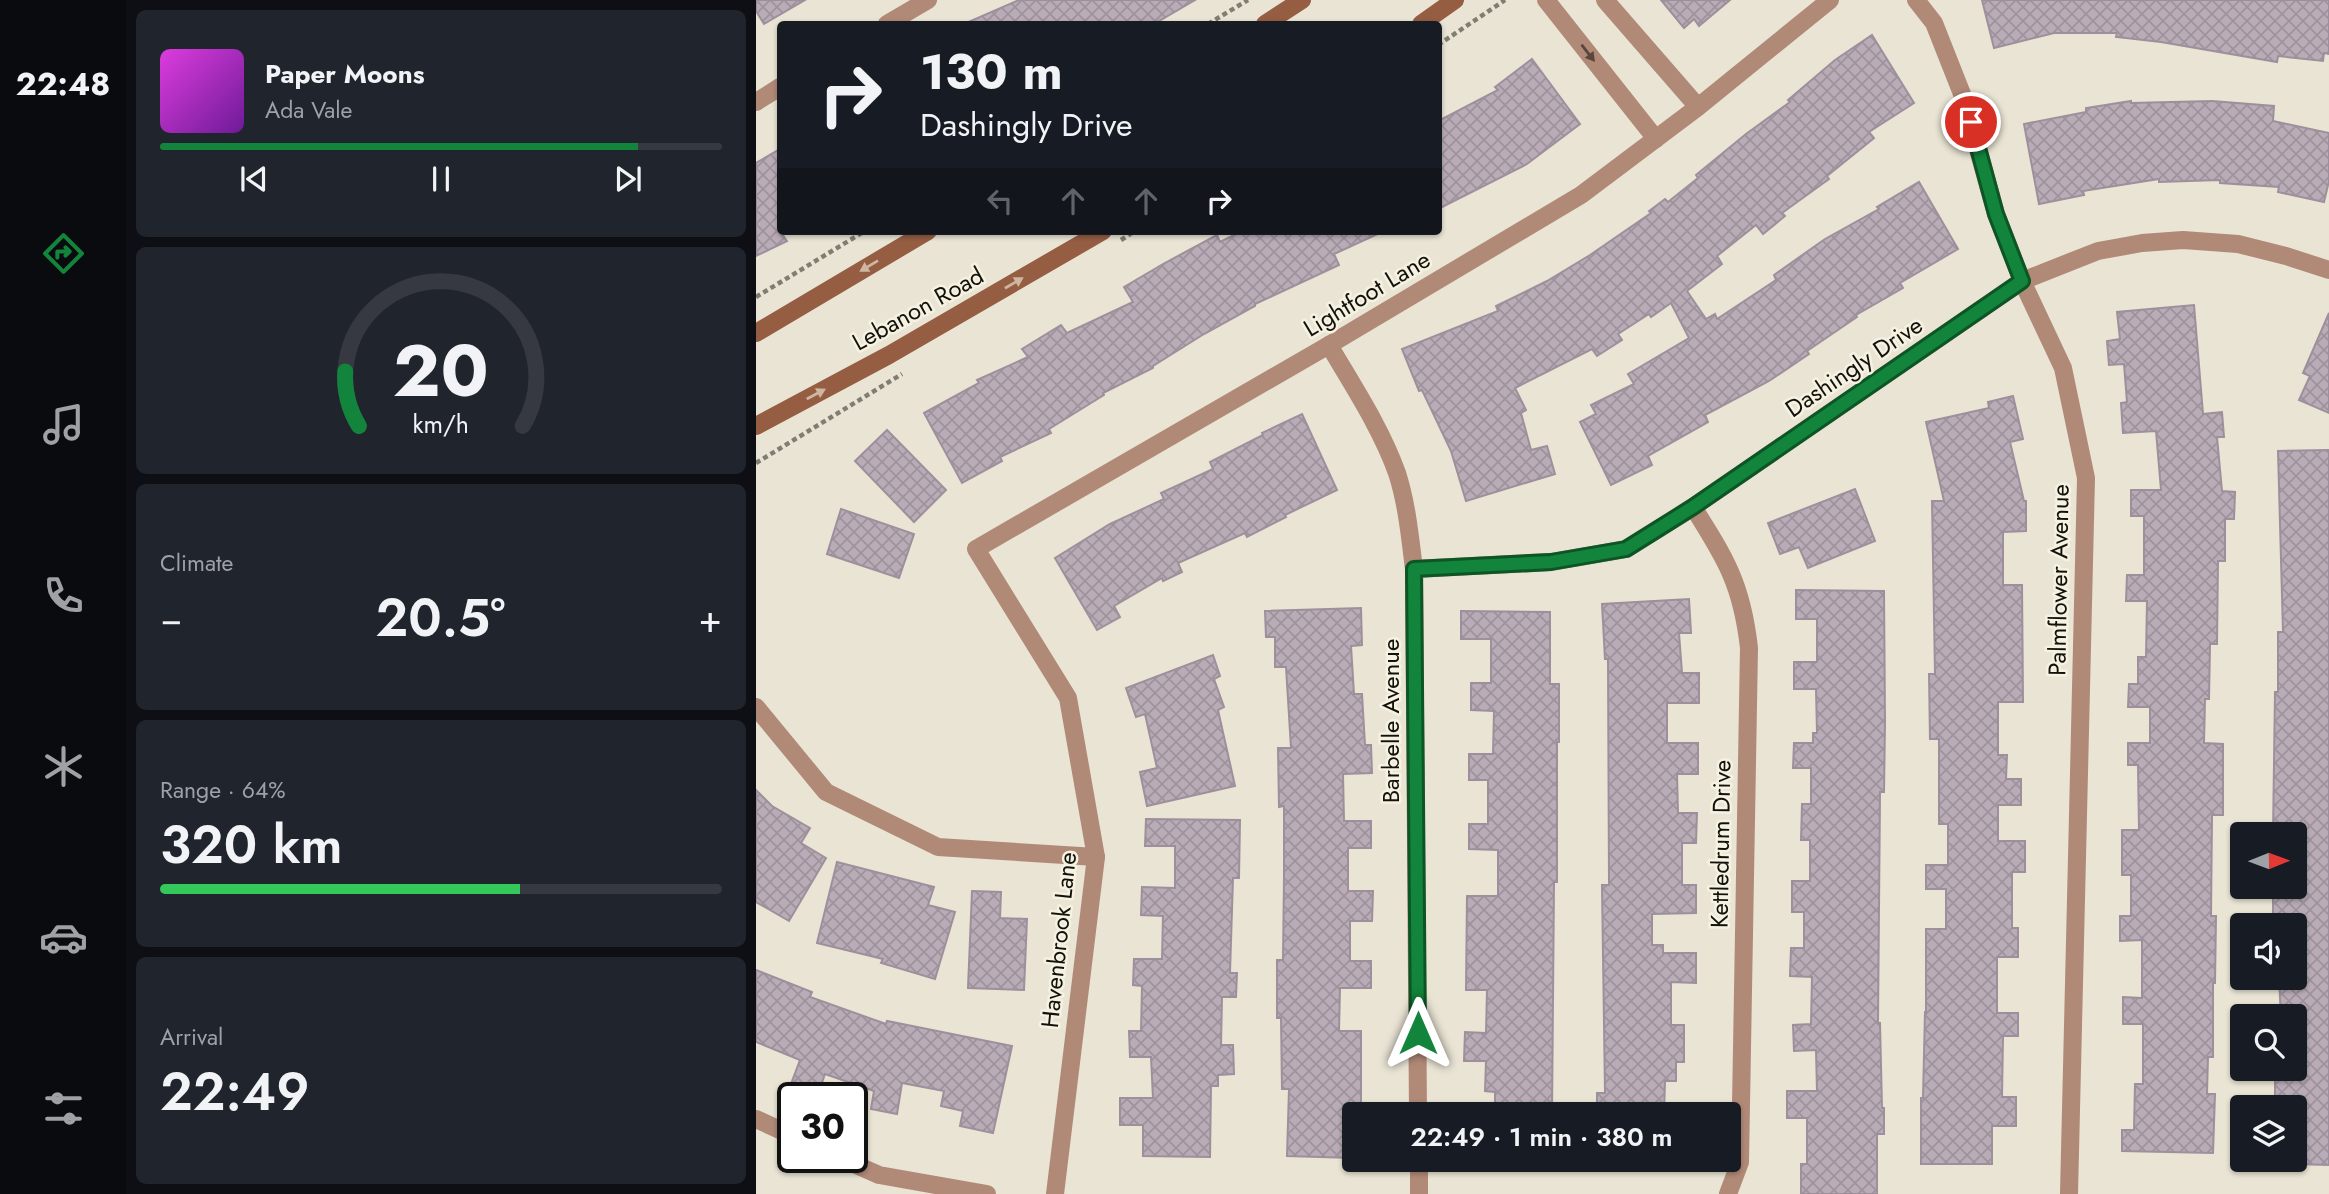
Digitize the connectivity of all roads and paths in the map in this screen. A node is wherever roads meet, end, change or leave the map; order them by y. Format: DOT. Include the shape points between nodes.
graph roads {
  1 [pos="928,0"];
  2 [pos="1248,0"];
  3 [pos="1302,0"];
  4 [pos="1455,0"];
  5 [pos="1505,0"];
  6 [pos="1546,0"];
  7 [pos="1605,0"];
  8 [pos="1830,0"];
  9 [pos="1916,0"];
  10 [pos="892,21"];
  11 [pos="1213,21"];
  12 [pos="1270,21"];
  13 [pos="1425,21"];
  14 [pos="1442,42"];
  15 [pos="777,90"];
  16 [pos="756,102"];
  17 [pos="1698,107"];
  18 [pos="1656,139"];
  19 [pos="858,235"];
  20 [pos="921,235"];
  21 [pos="1096,235"];
  22 [pos="2329,270"];
  23 [pos="2022,281"];
  24 [pos="756,297"];
  25 [pos="756,333"];
  26 [pos="1329,345"];
  27 [pos="756,426"];
  28 [pos="1693,507"];
  29 [pos="976,550"];
  30 [pos="1414,569"];
  31 [pos="756,707"];
  32 [pos="1096,857"];
  33 [pos="1418,1102"];
  34 [pos="756,1119"];
  35 [pos="777,1129"];
  36 [pos="868,1170"];
  37 [pos="1419,1172"];
  38 [pos="987,1194"];
  39 [pos="1055,1194"];
  40 [pos="1419,1194"];
  41 [pos="1728,1194"];
  42 [pos="2069,1194"];
  1 -- 10 [label="street"];
  2 -- 11 [label="path"];
  3 -- 12 [label="main road"];
  4 -- 13 [label="main road"];
  5 -- 14 [label="path"];
  6 -- 18 [label="street, one-way"];
  7 -- 17 [label="street"];
  8 -- 17 [label="street, Lightfoot Lane"];
  9 -- 23 [label="street, Palmflower Avenue" via="1934,23 1964,99 1996,214"];
  15 -- 16 [label="street"];
  17 -- 18 [label="street, Lightfoot Lane"];
  18 -- 26 [label="street, Lightfoot Lane" via="1581,195"];
  19 -- 24 [label="path"];
  20 -- 25 [label="main road, one-way"];
  27 -- 21 [label="main road, Lebanon Road, one-way"];
  22 -- 23 [label="street, Dashingly Drive" via="2238,244 2183,240 2098,251"];
  23 -- 28 [label="street, Dashingly Drive"];
  23 -- 42 [label="street, Palmflower Avenue" via="2063,368 2086,478"];
  26 -- 29 [label="street, Lightfoot Lane"];
  26 -- 30 [label="street, Barbelle Avenue" via="1382,437 1397,474"];
  28 -- 30 [label="street, Dashingly Drive" via="1626,549 1551,562"];
  28 -- 41 [label="street, Kettledrum Drive" via="1736,580 1749,648 1740,1162"];
  29 -- 32 [label="street, Havenbrook Lane" via="1068,698"];
  30 -- 33 [label="street, Barbelle Avenue"];
  31 -- 32 [label="street" via="826,792 938,847"];
  32 -- 39 [label="street, Havenbrook Lane"];
  34 -- 35 [label="street"];
  36 -- 38 [label="street"];
  37 -- 40 [label="street"];
}
